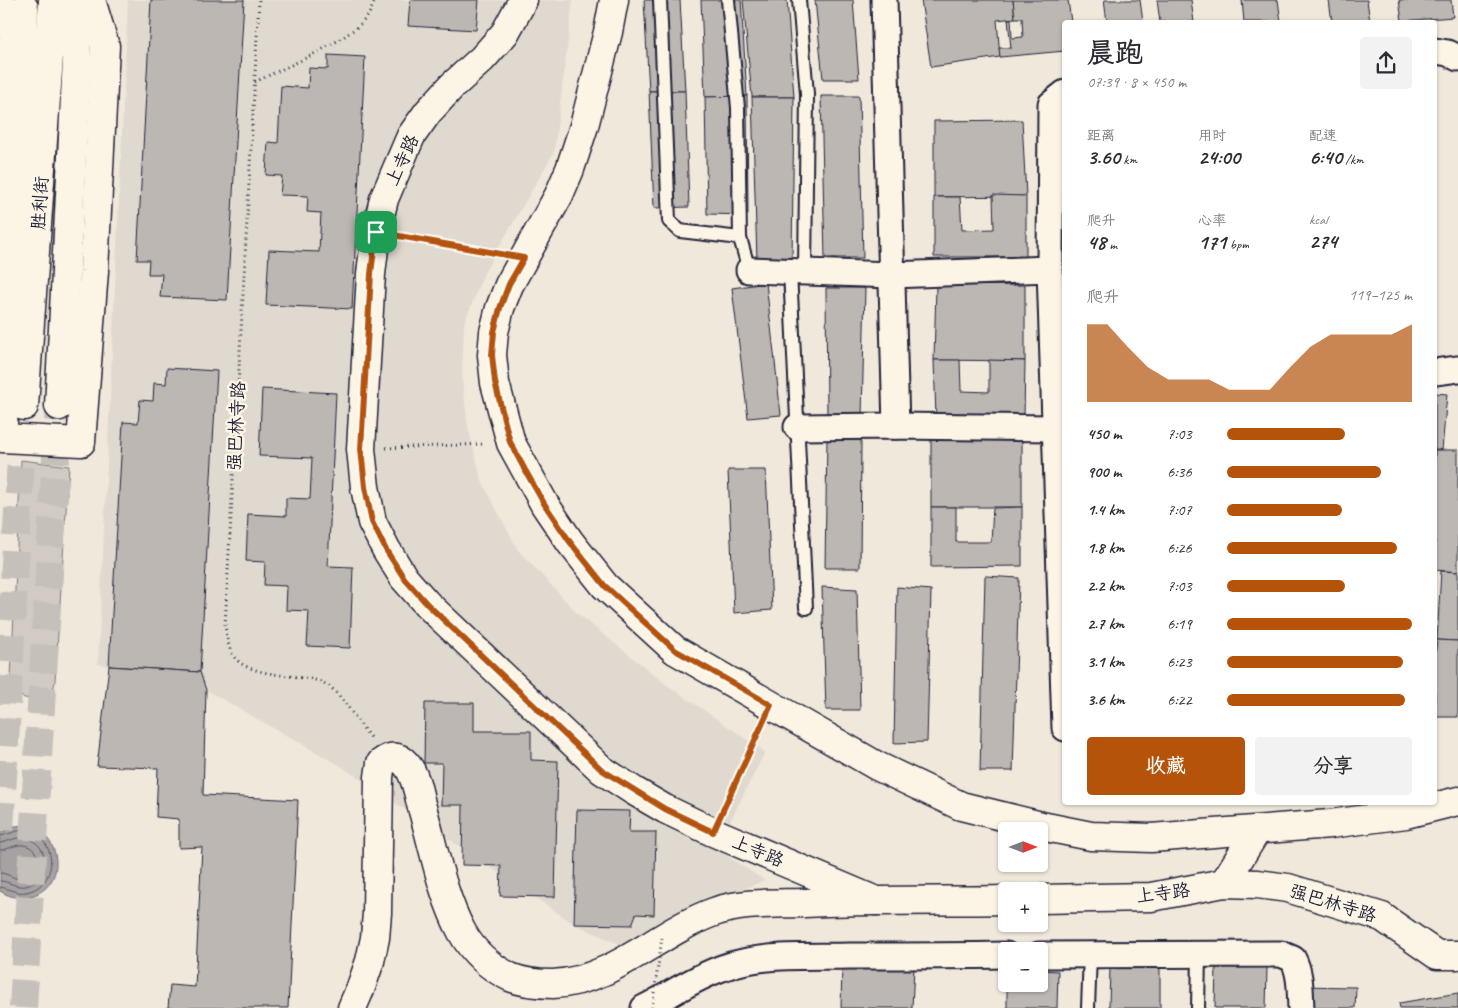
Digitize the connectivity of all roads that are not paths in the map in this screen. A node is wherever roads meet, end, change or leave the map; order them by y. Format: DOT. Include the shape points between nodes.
graph roads {
  1 [pos="54,0"];
  2 [pos="76,0"];
  3 [pos="91,0"];
  4 [pos="523,0"];
  5 [pos="614,0"];
  6 [pos="660,0"];
  7 [pos="728,0"];
  8 [pos="800,0"];
  9 [pos="884,0"];
  10 [pos="14,3"];
  11 [pos="1437,51"];
  12 [pos="1458,58"];
  13 [pos="49,71"];
  14 [pos="1062,95"];
  15 [pos="740,238"];
  16 [pos="0,249"];
  17 [pos="1050,269"];
  18 [pos="749,270"];
  19 [pos="798,272"];
  20 [pos="892,275"];
  21 [pos="1458,369"];
  22 [pos="1437,372"];
  23 [pos="1060,397"];
  24 [pos="24,406"];
  25 [pos="58,406"];
  26 [pos="896,426"];
  27 [pos="796,427"];
  28 [pos="1055,428"];
  29 [pos="806,608"];
  30 [pos="1062,638"];
  31 [pos="1458,801"];
  32 [pos="1257,830"];
  33 [pos="1224,883"];
  34 [pos="1256,884"];
  35 [pos="998,900"];
  36 [pos="1048,900"];
  37 [pos="876,901"];
  38 [pos="1090,954"];
  39 [pos="1199,954"];
  40 [pos="998,955"];
  41 [pos="1048,955"];
  42 [pos="1458,955"];
  43 [pos="352,1008"];
  44 [pos="644,1008"];
  45 [pos="1088,1008"];
  46 [pos="1198,1008"];
  47 [pos="1301,1008"];
  1 -- 13 [label="street, 胜利街"];
  2 -- 25 [label="street, 胜利街" via="77,60"];
  3 -- 10 [label="street" via="106,46 81,442 2,438 21,141"];
  4 -- 37 [label="street, 上寺路" via="504,33 482,59 428,112 412,136 384,199 371,274 361,449 372,522 404,578 427,604 602,770 665,809 713,832"];
  5 -- 32 [label="street" via="584,126 570,169 509,284 493,340 495,382 510,442 570,542 605,586 675,650 877,766 960,806 1091,836 1151,838"];
  6 -- 15 [label="lane" via="669,221 680,231"];
  7 -- 15 [label="lane" via="738,108"];
  8 -- 19 [label="lane" via="806,94"];
  9 -- 20 [label="street"];
  10 -- 13 [label="street" via="38,30 46,49"];
  10 -- 16 [label="street" via="6,8 12,32"];
  11 -- 12 [label="street"];
  13 -- 24 [label="street, 胜利街"];
  14 -- 17 [label="street" via="1051,104"];
  15 -- 18 [label="lane"];
  17 -- 20 [label="street"];
  17 -- 23 [label="street"];
  18 -- 19 [label="street"];
  19 -- 20 [label="street"];
  19 -- 27 [label="lane"];
  20 -- 26 [label="street"];
  21 -- 22 [label="street"];
  23 -- 28 [label="street"];
  26 -- 27 [label="street"];
  26 -- 28 [label="street"];
  27 -- 29 [label="lane"];
  28 -- 30 [label="street"];
  31 -- 32 [label="street" via="1406,814"];
  32 -- 33 [label="street"];
  33 -- 34 [label="street, 上寺路"];
  33 -- 36 [label="street, 上寺路" via="1152,897"];
  34 -- 42 [label="street, 强巴林寺路" via="1288,888 1382,917 1437,955"];
  35 -- 37 [label="street, 上寺路"];
  37 -- 43 [label="street, 上寺路" via="732,907 698,919 592,976 545,984 525,982 490,966 462,933 448,903 409,768 396,758 388,758 381,763 379,777 375,938"];
  38 -- 39 [label="street"];
  38 -- 41 [label="street"];
  38 -- 45 [label="lane"];
  39 -- 46 [label="lane"];
  39 -- 47 [label="street" via="1273,953 1293,959 1298,970"];
  40 -- 44 [label="street" via="770,958 722,968"];
}
